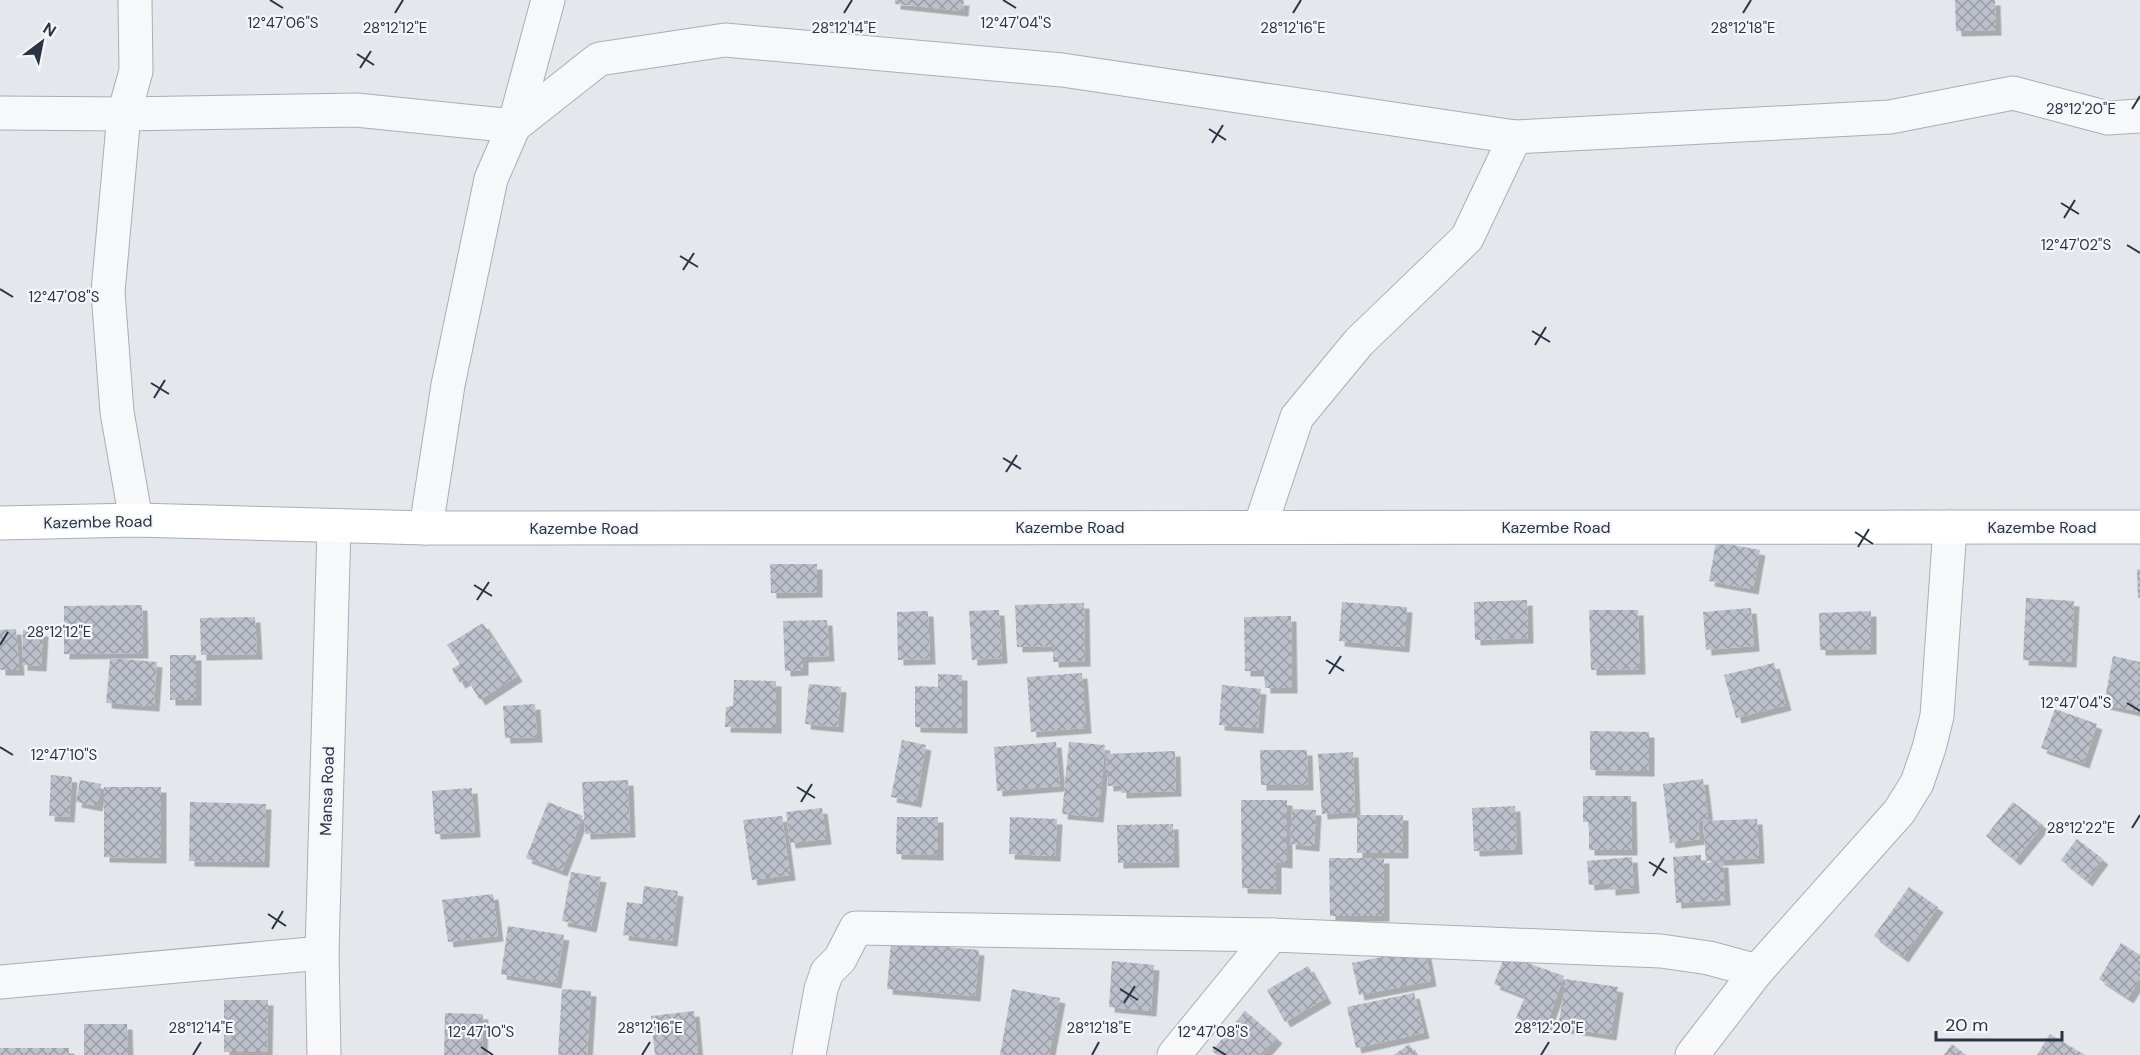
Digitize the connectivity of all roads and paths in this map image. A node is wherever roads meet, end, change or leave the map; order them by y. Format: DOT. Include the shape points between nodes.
graph roads {
  1 [pos="135,0"];
  2 [pos="548,0"];
  3 [pos="0,113"];
  4 [pos="124,114"];
  5 [pos="2140,116"];
  6 [pos="513,126"];
  7 [pos="1515,137"];
  8 [pos="136,520"];
  9 [pos="0,523"];
  10 [pos="334,527"];
  11 [pos="1260,527"];
  12 [pos="1950,527"];
  13 [pos="2140,527"];
  14 [pos="426,528"];
  15 [pos="1272,935"];
  16 [pos="322,953"];
  17 [pos="1757,971"];
  18 [pos="0,982"];
  19 [pos="324,1055"];
  20 [pos="809,1055"];
  21 [pos="1173,1055"];
  22 [pos="1692,1055"];
  1 -- 4 [label="street" via="136,71"];
  2 -- 6 [label="street"];
  3 -- 4 [label="street"];
  4 -- 6 [label="street" via="356,110"];
  4 -- 8 [label="street" via="108,292 117,412"];
  5 -- 7 [label="street" via="2108,118 2013,93 1890,117"];
  6 -- 7 [label="street" via="599,59 725,40 1062,70"];
  6 -- 14 [label="street" via="491,179 448,386"];
  7 -- 11 [label="street" via="1467,238 1359,342 1297,417"];
  8 -- 9 [label="main road, Kazembe Road"];
  8 -- 10 [label="main road, Kazembe Road"];
  10 -- 14 [label="main road, Kazembe Road"];
  10 -- 16 [label="street, Mansa Road"];
  11 -- 12 [label="main road, Kazembe Road"];
  11 -- 14 [label="main road, Kazembe Road"];
  12 -- 13 [label="main road, Kazembe Road"];
  12 -- 17 [label="street" via="1937,716 1917,783 1899,812"];
  15 -- 17 [label="street" via="1661,951"];
  15 -- 20 [label="street" via="856,928 840,959 827,972"];
  15 -- 21 [label="street"];
  16 -- 18 [label="street"];
  16 -- 19 [label="street, Mansa Road"];
  17 -- 22 [label="street"];
}
